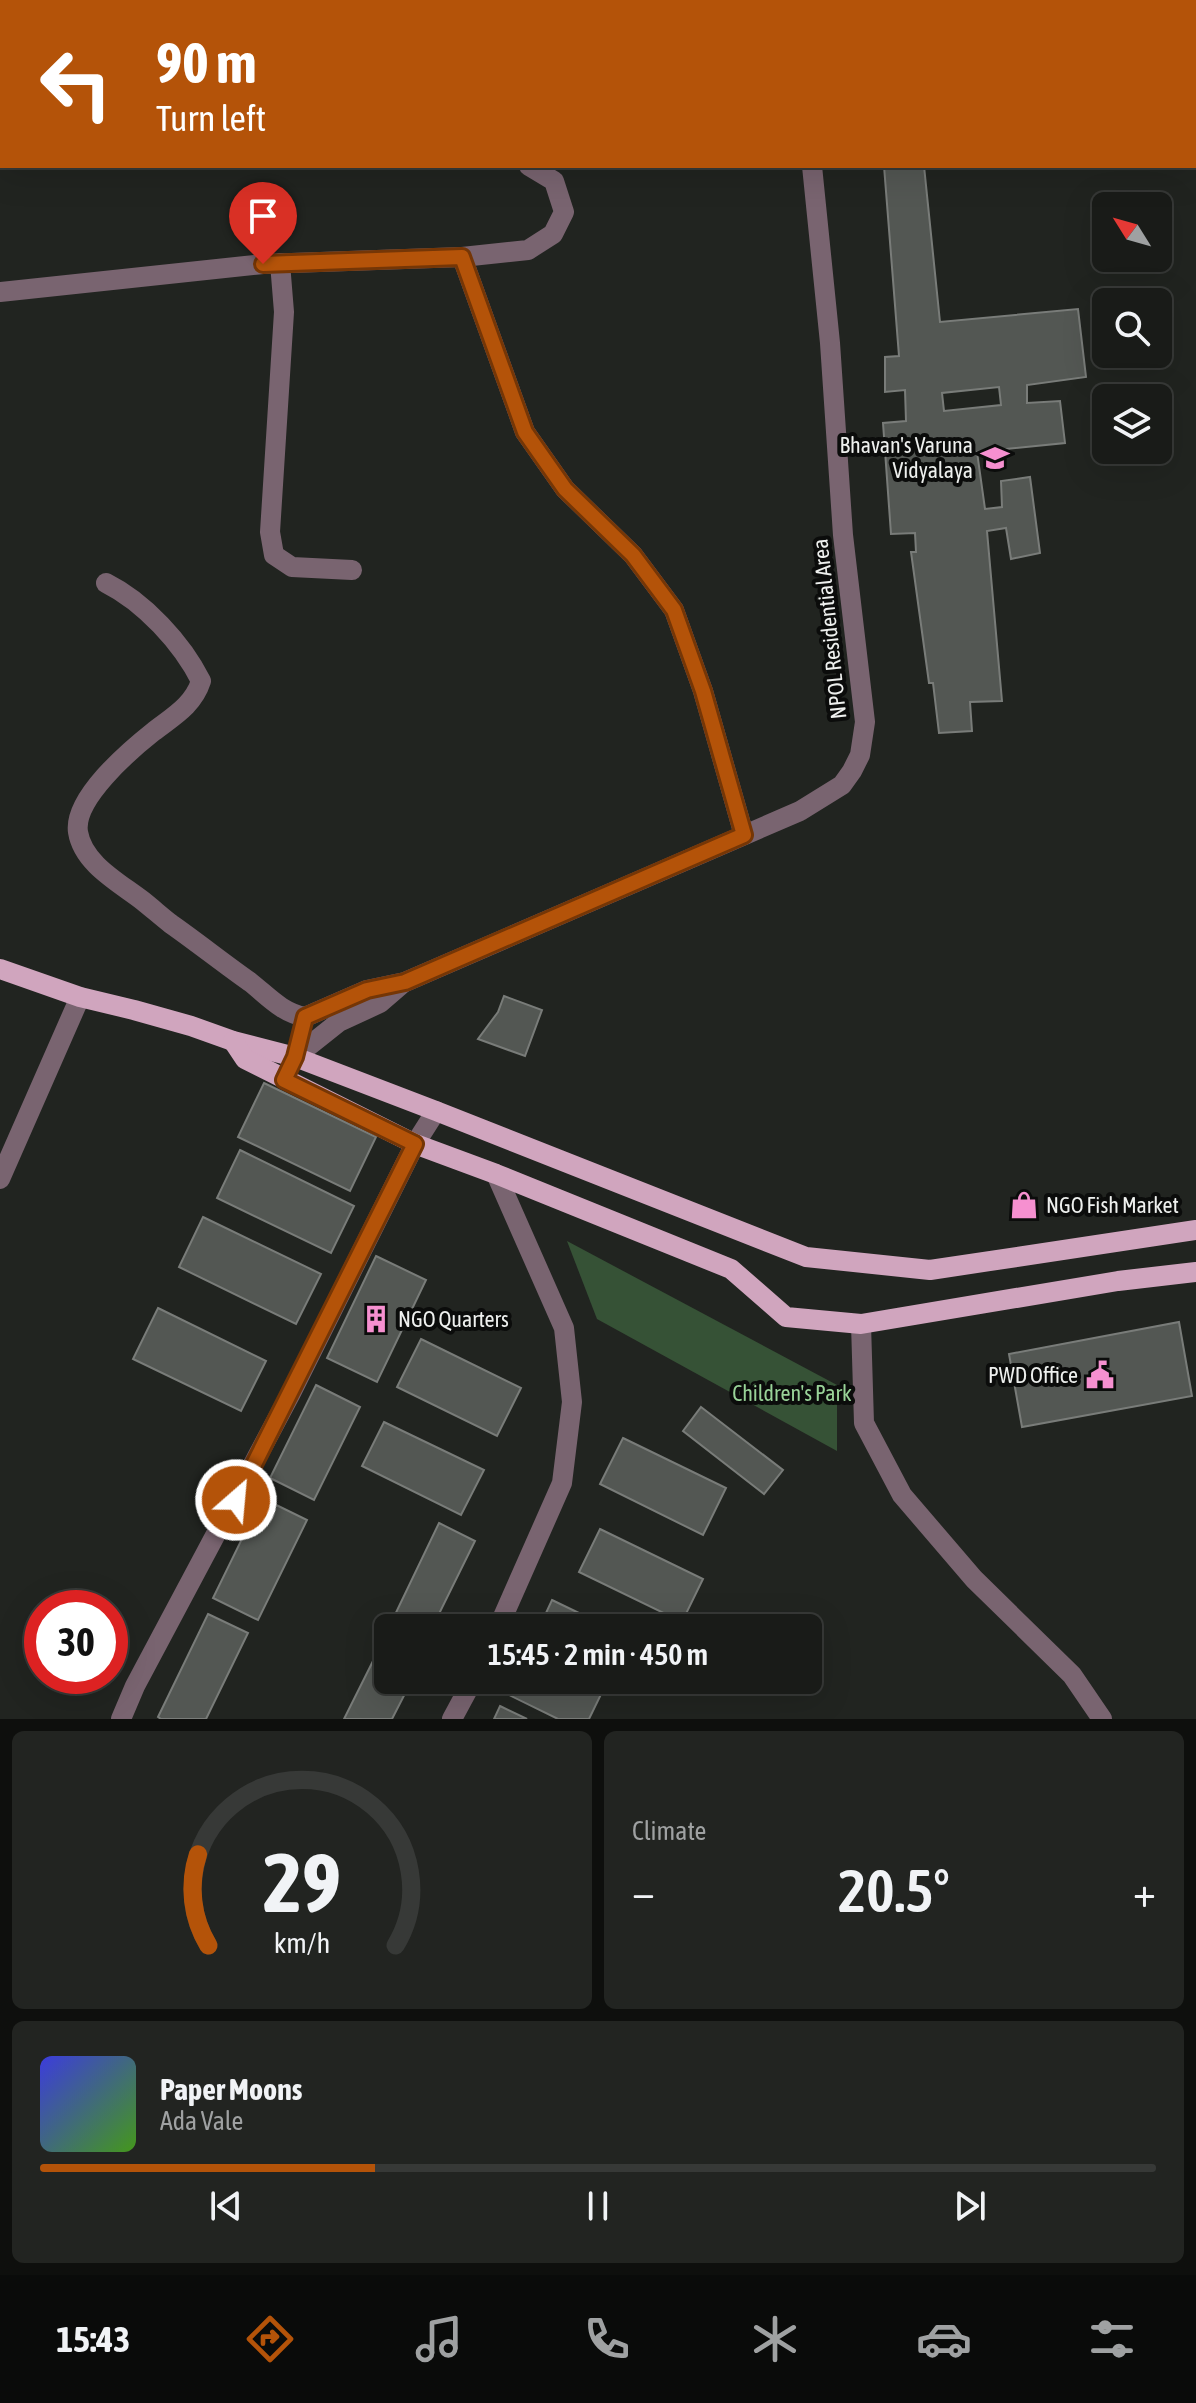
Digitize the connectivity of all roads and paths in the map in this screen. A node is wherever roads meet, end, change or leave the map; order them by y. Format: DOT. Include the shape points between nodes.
graph roads {
  1 [pos="532,168"];
  2 [pos="812,168"];
  3 [pos="462,257"];
  4 [pos="280,263"];
  5 [pos="0,292"];
  6 [pos="352,570"];
  7 [pos="106,583"];
  8 [pos="744,835"];
  9 [pos="0,969"];
  10 [pos="405,982"];
  11 [pos="80,997"];
  12 [pos="305,1017"];
  13 [pos="233,1041"];
  14 [pos="295,1057"];
  15 [pos="284,1080"];
  16 [pos="436,1111"];
  17 [pos="415,1144"];
  18 [pos="496,1174"];
  19 [pos="0,1179"];
  20 [pos="1196,1230"];
  21 [pos="1196,1272"];
  22 [pos="861,1324"];
  23 [pos="504,1614"];
  24 [pos="465,1694"];
  25 [pos="121,1719"];
  26 [pos="452,1719"];
  27 [pos="1102,1719"];
  1 -- 3 [label="street" via="554,181 564,212 553,234 528,250"];
  2 -- 8 [label="street, NPOL Residential Area" via="843,535 865,722 860,755 842,785 800,811"];
  3 -- 4 [label="street"];
  3 -- 8 [label="street" via="525,432 565,489 633,555 674,610"];
  4 -- 5 [label="street"];
  4 -- 6 [label="street" via="284,312 270,532 274,555 292,567"];
  7 -- 12 [label="street" via="142,607 184,653 201,681 186,708 96,785 78,830 87,853 275,1005"];
  8 -- 10 [label="street, NPOL Residential Area"];
  9 -- 11 [label="main road"];
  10 -- 12 [label="street, NPOL Residential Area" via="367,990"];
  10 -- 14 [label="street" via="380,1003 339,1022"];
  11 -- 13 [label="main road"];
  11 -- 19 [label="street"];
  12 -- 14 [label="street"];
  13 -- 14 [label="main road"];
  13 -- 15 [label="main road" via="245,1059"];
  14 -- 15 [label="street"];
  14 -- 16 [label="main road"];
  15 -- 17 [label="main road"];
  16 -- 17 [label="street"];
  16 -- 20 [label="main road" via="806,1257 930,1270"];
  17 -- 18 [label="main road"];
  17 -- 25 [label="street"];
  18 -- 22 [label="main road" via="731,1269 786,1317"];
  18 -- 23 [label="street" via="564,1328 572,1402 562,1483"];
  21 -- 22 [label="main road"];
  22 -- 27 [label="street" via="864,1423 902,1495 974,1579 1072,1675"];
  24 -- 26 [label="street"];
}
